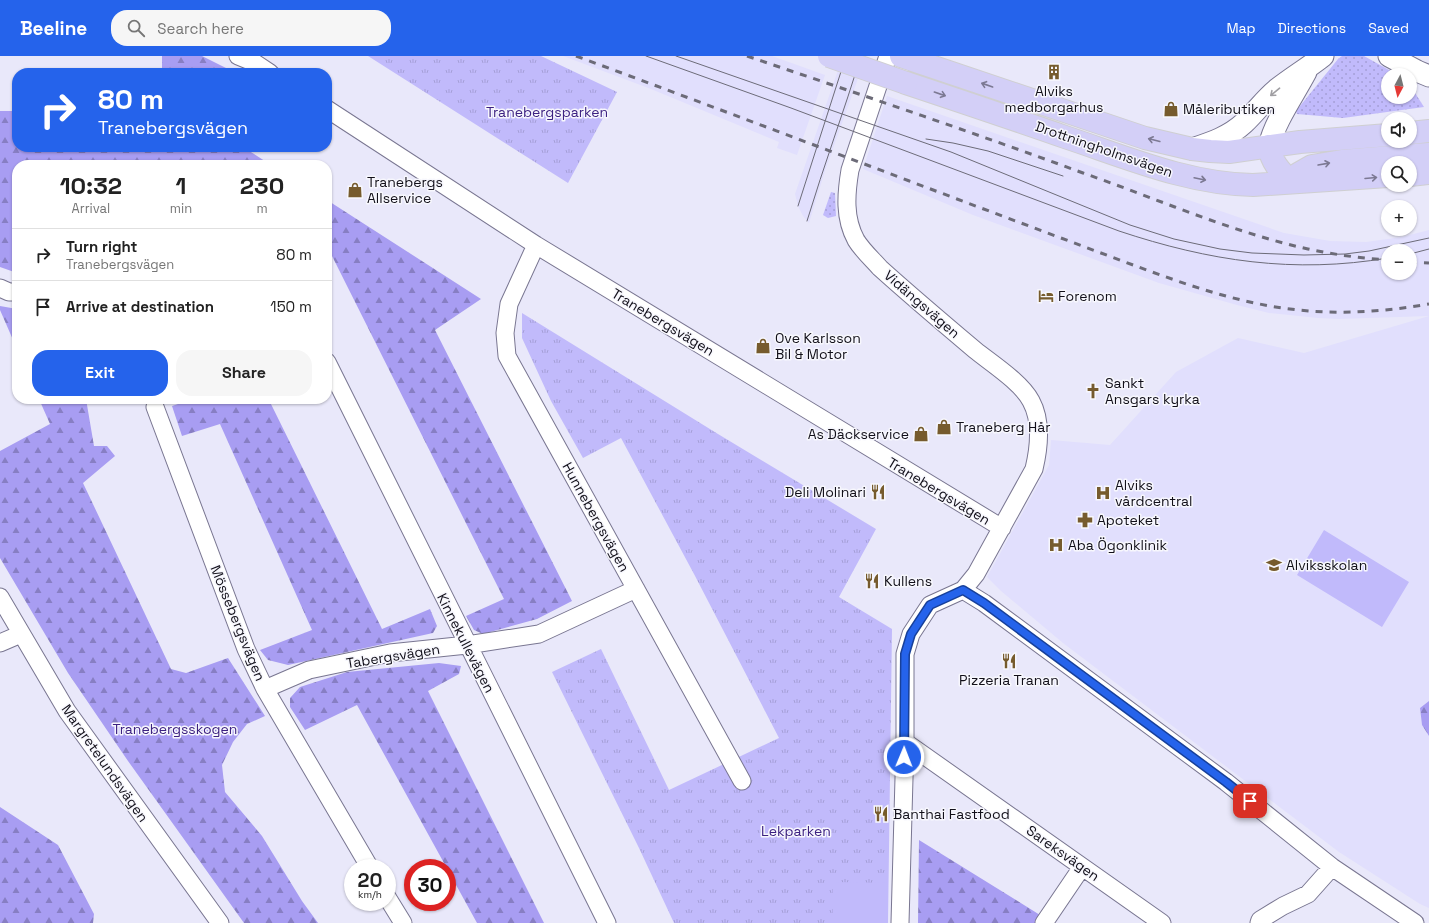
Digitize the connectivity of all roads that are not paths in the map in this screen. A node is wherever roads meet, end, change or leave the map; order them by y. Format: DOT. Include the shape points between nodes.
graph roads {
  1 [pos="238,56"];
  2 [pos="829,56"];
  3 [pos="888,56"];
  4 [pos="1323,56"];
  5 [pos="1389,56"];
  6 [pos="1417,56"];
  7 [pos="908,58"];
  8 [pos="1301,63"];
  9 [pos="1429,65"];
  10 [pos="262,68"];
  11 [pos="1429,76"];
  12 [pos="332,112"];
  13 [pos="1429,131"];
  14 [pos="1417,132"];
  15 [pos="1381,136"];
  16 [pos="1269,146"];
  17 [pos="1192,149"];
  18 [pos="1429,154"];
  19 [pos="1429,173"];
  20 [pos="1417,174"];
  21 [pos="1381,176"];
  22 [pos="1291,182"];
  23 [pos="536,245"];
  24 [pos="0,288"];
  25 [pos="12,292"];
  26 [pos="332,372"];
  27 [pos="155,407"];
  28 [pos="1002,528"];
  29 [pos="636,589"];
  30 [pos="963,590"];
  31 [pos="0,597"];
  32 [pos="21,634"];
  33 [pos="0,643"];
  34 [pos="467,645"];
  35 [pos="265,689"];
  36 [pos="905,742"];
  37 [pos="742,781"];
  38 [pos="365,859"];
  39 [pos="1082,867"];
  40 [pos="1332,867"];
  41 [pos="396,911"];
  42 [pos="220,923"];
  43 [pos="403,923"];
  44 [pos="607,923"];
  45 [pos="900,923"];
  46 [pos="1044,923"];
  47 [pos="1162,923"];
  48 [pos="1259,923"];
  49 [pos="1415,923"];
  1 -- 10 [label="street"];
  2 -- 22 [label="main road, Drottningholmsvägen, one-way, bridge" via="1178,174 1233,185"];
  3 -- 28 [label="street, Vidängsvägen" via="850,170 847,189 850,223 856,239 880,268 1023,389 1032,401 1037,417 1038,455 1034,469"];
  4 -- 8 [label="street"];
  5 -- 11 [label="street"];
  6 -- 9 [label="street"];
  17 -- 7 [label="main road, Drottningholmsvägen, one-way" via="1146,138"];
  8 -- 16 [label="street" via="1294,95 1270,138"];
  8 -- 17 [label="street, one-way" via="1243,124 1217,141"];
  12 -- 23 [label="street, Tranebergsvägen"];
  13 -- 14 [label="main road"];
  15 -- 16 [label="main road, Drottningholmsvägen"];
  16 -- 17 [label="main road, Drottningholmsvägen" via="1229,152"];
  16 -- 22 [label="main road" via="1274,164"];
  22 -- 18 [label="main road, one-way" via="1298,174 1312,166"];
  19 -- 20 [label="main road"];
  22 -- 21 [label="main road, Drottningholmsvägen, one-way"];
  23 -- 28 [label="street, Tranebergsvägen"];
  23 -- 29 [label="street, Hunnebergsvägen" via="509,304 504,333 507,356"];
  24 -- 25 [label="street"];
  26 -- 34 [label="street, Kinnekullevägen"];
  27 -- 35 [label="street, Mössebergsvägen" via="246,649"];
  28 -- 30 [label="street, Vidängsvägen" via="976,574"];
  29 -- 34 [label="street, Tabergsvägen" via="538,634"];
  29 -- 37 [label="street, Hunnebergsvägen"];
  30 -- 36 [label="street" via="930,605 911,634 905,654"];
  30 -- 40 [label="street" via="1226,782"];
  31 -- 32 [label="street, Margretelundsvägen"];
  32 -- 33 [label="street"];
  32 -- 42 [label="street, Margretelundsvägen" via="67,711"];
  34 -- 35 [label="street, Tabergsvägen" via="390,653 316,668"];
  34 -- 44 [label="street, Kinnekullevägen"];
  35 -- 38 [label="street, Mössebergsvägen"];
  36 -- 39 [label="street, Sareksvägen"];
  36 -- 45 [label="street"];
  39 -- 46 [label="street"];
  39 -- 47 [label="street, Sareksvägen"];
  40 -- 48 [label="street" via="1308,894 1260,920"];
  40 -- 49 [label="street"];
  41 -- 43 [label="street"];
}
